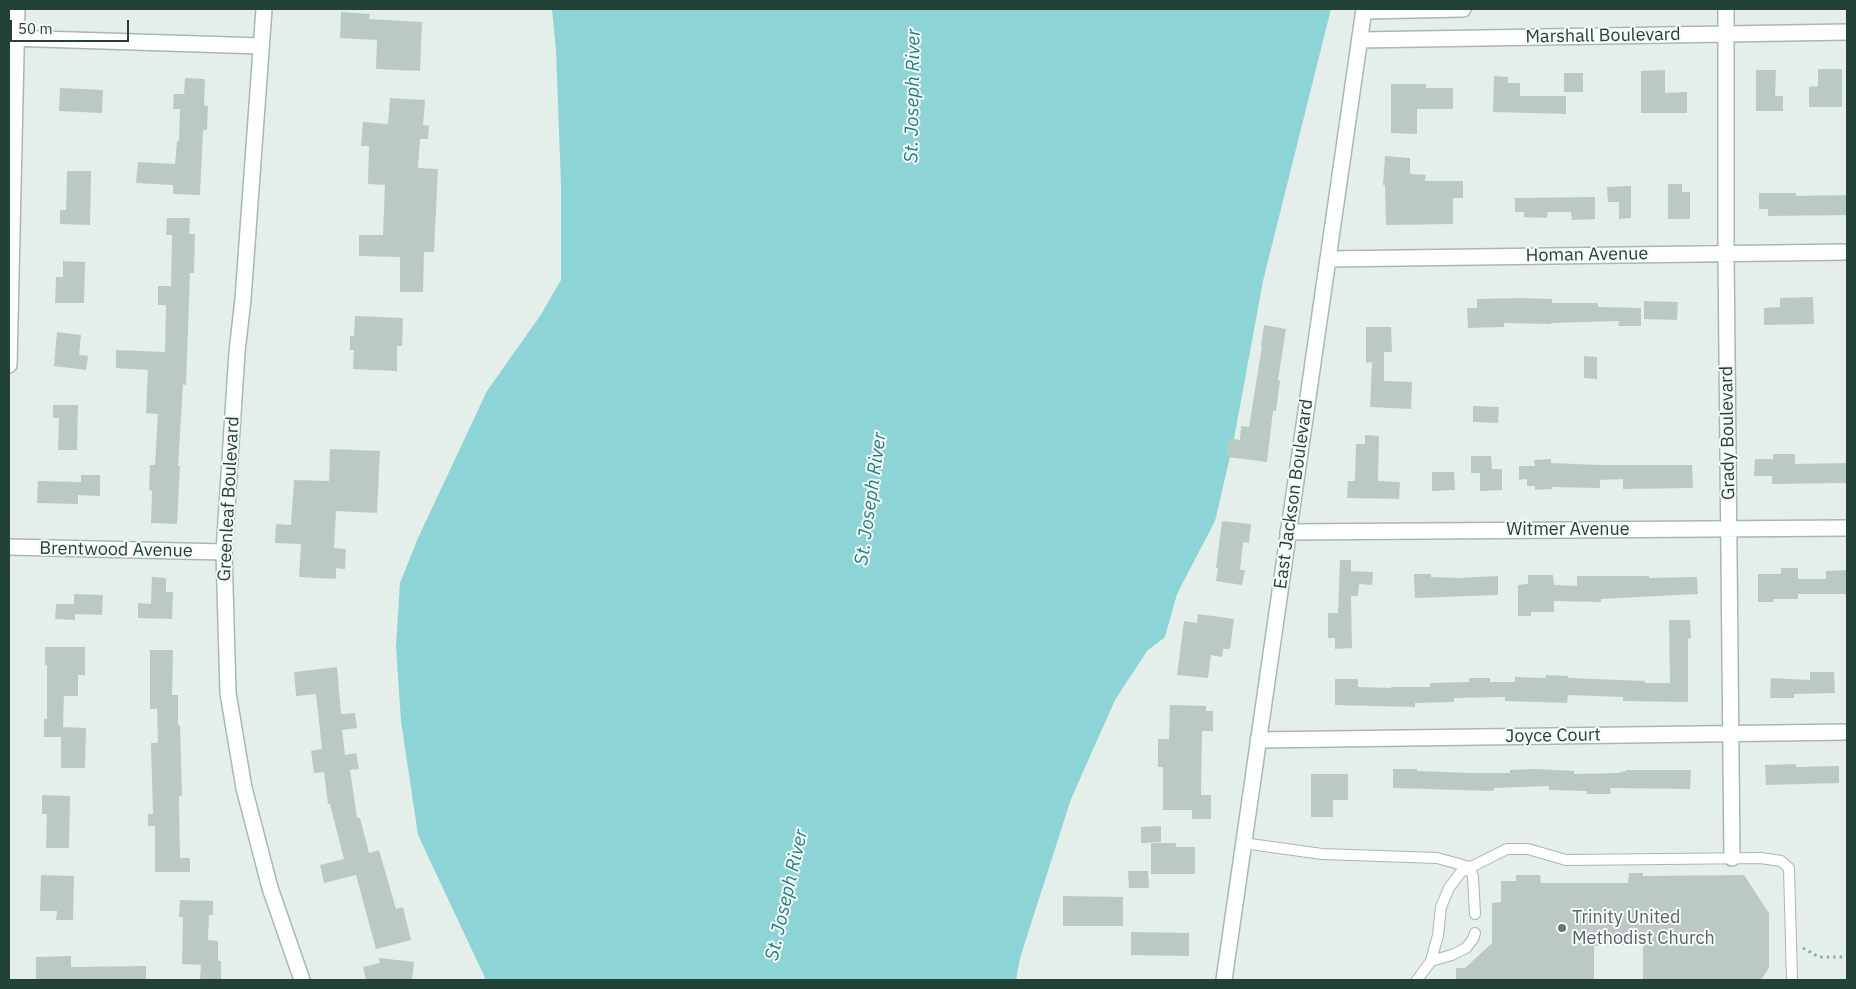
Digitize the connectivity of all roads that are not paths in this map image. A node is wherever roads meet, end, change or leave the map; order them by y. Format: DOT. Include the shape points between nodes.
graph roads {
  1 [pos="17,9"];
  2 [pos="264,9"];
  3 [pos="1463,9"];
  4 [pos="1726,9"];
  5 [pos="1364,10"];
  6 [pos="1847,32"];
  7 [pos="1727,34"];
  8 [pos="12,38"];
  9 [pos="1360,40"];
  10 [pos="261,46"];
  11 [pos="1847,252"];
  12 [pos="1726,253"];
  13 [pos="1328,259"];
  14 [pos="9,365"];
  15 [pos="1847,528"];
  16 [pos="1730,529"];
  17 [pos="1288,532"];
  18 [pos="9,547"];
  19 [pos="224,552"];
  20 [pos="1847,732"];
  21 [pos="1731,734"];
  22 [pos="1258,740"];
  23 [pos="1244,843"];
  24 [pos="1732,858"];
  25 [pos="1470,867"];
  26 [pos="1475,914"];
  27 [pos="1475,933"];
  28 [pos="1431,962"];
  29 [pos="302,980"];
  30 [pos="1224,980"];
  31 [pos="1417,980"];
  32 [pos="1792,980"];
  1 -- 8 [label="street"];
  2 -- 10 [label="street, Greenleaf Boulevard"];
  3 -- 5 [label="street"];
  4 -- 7 [label="street, Grady Boulevard"];
  5 -- 9 [label="street, East Jackson Boulevard"];
  6 -- 7 [label="street, Marshall Boulevard"];
  7 -- 9 [label="street, Marshall Boulevard"];
  7 -- 12 [label="street, Grady Boulevard"];
  8 -- 10 [label="street"];
  8 -- 14 [label="street"];
  9 -- 13 [label="street, East Jackson Boulevard"];
  10 -- 19 [label="street, Greenleaf Boulevard"];
  11 -- 12 [label="street, Homan Avenue"];
  12 -- 13 [label="street, Homan Avenue"];
  12 -- 16 [label="street, Grady Boulevard"];
  13 -- 17 [label="street, East Jackson Boulevard"];
  15 -- 16 [label="street, Witmer Avenue"];
  16 -- 17 [label="street, Witmer Avenue"];
  16 -- 21 [label="street, Grady Boulevard"];
  17 -- 22 [label="street, East Jackson Boulevard"];
  18 -- 19 [label="street, Brentwood Avenue"];
  19 -- 29 [label="street, Greenleaf Boulevard" via="228,693 244,788 270,888"];
  20 -- 21 [label="street, Joyce Court"];
  21 -- 22 [label="street, Joyce Court"];
  21 -- 24 [label="street, Grady Boulevard"];
  22 -- 23 [label="street, East Jackson Boulevard"];
  23 -- 25 [label="lane" via="1322,854 1437,858"];
  23 -- 30 [label="street, East Jackson Boulevard"];
  24 -- 25 [label="lane" via="1566,860 1528,849 1507,849"];
  24 -- 32 [label="lane" via="1781,861 1789,868"];
  25 -- 26 [label="lane" via="1474,878"];
  25 -- 28 [label="lane" via="1461,872 1443,900"];
  27 -- 28 [label="lane" via="1466,948"];
  28 -- 31 [label="lane"];
}
